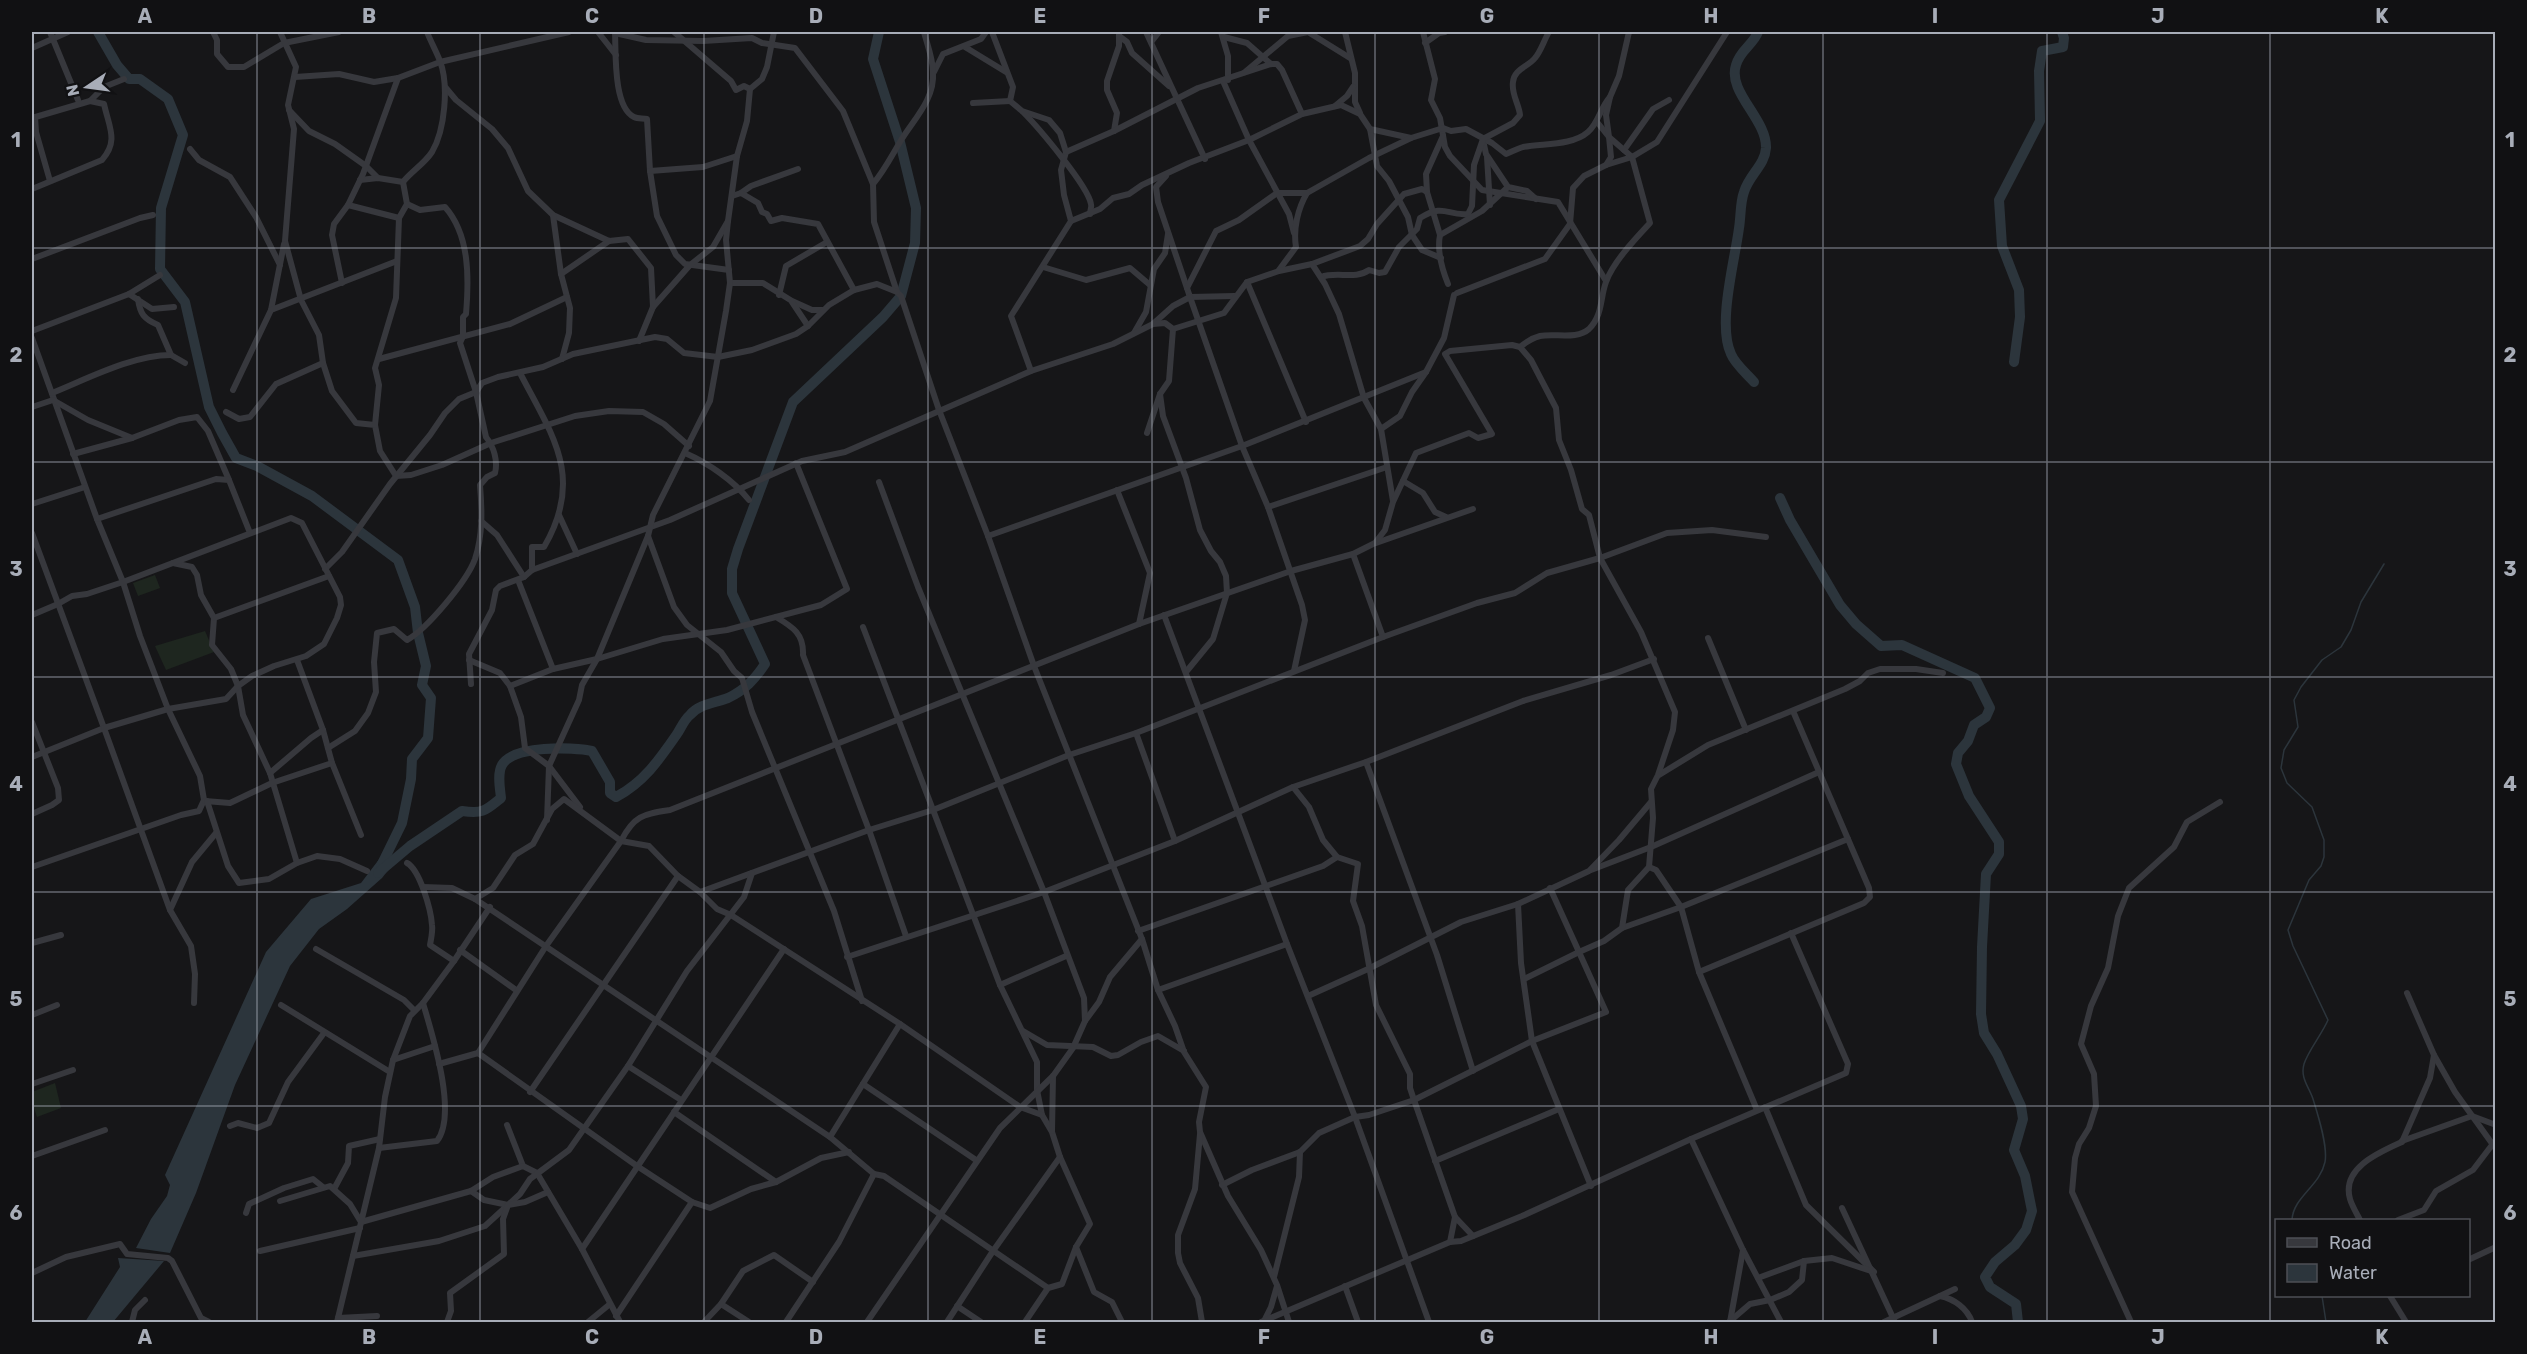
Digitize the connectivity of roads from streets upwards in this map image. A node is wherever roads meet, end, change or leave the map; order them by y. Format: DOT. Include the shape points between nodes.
graph roads {
  1 [pos="50,32"];
  2 [pos="68,32"];
  3 [pos="213,32"];
  4 [pos="280,32"];
  5 [pos="339,32"];
  6 [pos="427,32"];
  7 [pos="568,32"];
  8 [pos="598,32"];
  9 [pos="615,32"];
  10 [pos="674,32"];
  11 [pos="774,32"];
  12 [pos="924,32"];
  13 [pos="986,32"];
  14 [pos="992,32"];
  15 [pos="1146,32"];
  16 [pos="1159,32"];
  17 [pos="1308,32"];
  18 [pos="1345,32"];
  19 [pos="1423,32"];
  20 [pos="1445,32"];
  21 [pos="1549,32"];
  22 [pos="1629,32"];
  23 [pos="1726,32"];
  24 [pos="1119,34"];
  25 [pos="1222,34"];
  26 [pos="683,39"];
  27 [pos="52,40"];
  28 [pos="1152,41"];
  29 [pos="284,43"];
  30 [pos="1425,43"];
  31 [pos="771,44"];
  32 [pos="965,46"];
  33 [pos="32,48"];
  34 [pos="616,55"];
  35 [pos="1263,57"];
  36 [pos="1350,58"];
  37 [pos="440,62"];
  38 [pos="1270,64"];
  39 [pos="933,72"];
  40 [pos="1006,72"];
  41 [pos="1241,75"];
  42 [pos="295,77"];
  43 [pos="124,78"];
  44 [pos="398,78"];
  45 [pos="1226,80"];
  46 [pos="1353,86"];
  47 [pos="446,88"];
  48 [pos="1172,88"];
  49 [pos="750,89"];
  50 [pos="1610,97"];
  51 [pos="78,100"];
  52 [pos="1177,100"];
  53 [pos="1669,100"];
  54 [pos="90,101"];
  55 [pos="1010,101"];
  56 [pos="973,103"];
  57 [pos="1335,106"];
  58 [pos="289,110"];
  59 [pos="1022,111"];
  60 [pos="1302,114"];
  61 [pos="1360,114"];
  62 [pos="33,118"];
  63 [pos="1598,122"];
  64 [pos="1370,129"];
  65 [pos="1114,131"];
  66 [pos="1443,132"];
  67 [pos="1609,137"];
  68 [pos="1412,138"];
  69 [pos="1483,139"];
  70 [pos="1249,140"];
  71 [pos="190,149"];
  72 [pos="1624,150"];
  73 [pos="1066,152"];
  74 [pos="1486,154"];
  75 [pos="1374,155"];
  76 [pos="737,156"];
  77 [pos="1632,157"];
  78 [pos="1204,159"];
  79 [pos="1063,162"];
  80 [pos="1606,165"];
  81 [pos="366,166"];
  82 [pos="798,169"];
  83 [pos="650,171"];
  84 [pos="1168,173"];
  85 [pos="378,178"];
  86 [pos="360,180"];
  87 [pos="1472,180"];
  88 [pos="51,181"];
  89 [pos="403,182"];
  90 [pos="873,184"];
  91 [pos="1508,187"];
  92 [pos="32,189"];
  93 [pos="1426,192"];
  94 [pos="741,193"];
  95 [pos="1277,193"];
  96 [pos="1307,193"];
  97 [pos="1489,193"];
  98 [pos="1503,194"];
  99 [pos="732,196"];
  100 [pos="1536,199"];
  101 [pos="1399,202"];
  102 [pos="407,204"];
  103 [pos="348,205"];
  104 [pos="1490,205"];
  105 [pos="1433,211"];
  106 [pos="1090,214"];
  107 [pos="153,215"];
  108 [pos="553,215"];
  109 [pos="399,218"];
  110 [pos="728,221"];
  111 [pos="1071,221"];
  112 [pos="1570,224"];
  113 [pos="1168,231"];
  114 [pos="1412,235"];
  115 [pos="1440,235"];
  116 [pos="1295,236"];
  117 [pos="285,241"];
  118 [pos="609,241"];
  119 [pos="826,242"];
  120 [pos="1441,258"];
  121 [pos="32,259"];
  122 [pos="397,261"];
  123 [pos="1312,264"];
  124 [pos="280,265"];
  125 [pos="690,265"];
  126 [pos="1043,267"];
  127 [pos="729,270"];
  128 [pos="1279,271"];
  129 [pos="561,274"];
  130 [pos="160,275"];
  131 [pos="1321,277"];
  132 [pos="1606,281"];
  133 [pos="1247,282"];
  134 [pos="342,283"];
  135 [pos="730,283"];
  136 [pos="1448,284"];
  137 [pos="1150,285"];
  138 [pos="1187,288"];
  139 [pos="854,290"];
  140 [pos="897,292"];
  141 [pos="129,294"];
  142 [pos="779,295"];
  143 [pos="1235,296"];
  144 [pos="567,297"];
  145 [pos="1190,297"];
  146 [pos="138,299"];
  147 [pos="301,300"];
  148 [pos="792,301"];
  149 [pos="652,307"];
  150 [pos="174,308"];
  151 [pos="271,310"];
  152 [pos="823,310"];
  153 [pos="1197,321"];
  154 [pos="1153,324"];
  155 [pos="808,326"];
  156 [pos="1173,329"];
  157 [pos="32,331"];
  158 [pos="1134,334"];
  159 [pos="463,336"];
  160 [pos="32,338"];
  161 [pos="639,341"];
  162 [pos="1520,347"];
  163 [pos="171,355"];
  164 [pos="718,357"];
  165 [pos="562,358"];
  166 [pos="379,359"];
  167 [pos="184,363"];
  168 [pos="323,363"];
  169 [pos="1031,371"];
  170 [pos="1426,372"];
  171 [pos="520,373"];
  172 [pos="233,390"];
  173 [pos="476,392"];
  174 [pos="1161,394"];
  175 [pos="52,397"];
  176 [pos="1364,398"];
  177 [pos="32,407"];
  178 [pos="939,410"];
  179 [pos="226,412"];
  180 [pos="1306,422"];
  181 [pos="548,424"];
  182 [pos="375,425"];
  183 [pos="1381,429"];
  184 [pos="1147,433"];
  185 [pos="132,438"];
  186 [pos="491,443"];
  187 [pos="689,446"];
  188 [pos="1242,446"];
  189 [pos="685,453"];
  190 [pos="73,454"];
  191 [pos="796,463"];
  192 [pos="1182,467"];
  193 [pos="1387,467"];
  194 [pos="396,476"];
  195 [pos="229,480"];
  196 [pos="1403,481"];
  197 [pos="879,482"];
  198 [pos="85,487"];
  199 [pos="740,488"];
  200 [pos="1117,490"];
  201 [pos="749,500"];
  202 [pos="1393,502"];
  203 [pos="32,504"];
  204 [pos="1268,507"];
  205 [pos="1473,509"];
  206 [pos="558,515"];
  207 [pos="1447,517"];
  208 [pos="97,519"];
  209 [pos="481,521"];
  210 [pos="651,527"];
  211 [pos="32,533"];
  212 [pos="250,534"];
  213 [pos="648,536"];
  214 [pos="988,536"];
  215 [pos="1766,537"];
  216 [pos="1375,543"];
  217 [pos="577,554"];
  218 [pos="1353,554"];
  219 [pos="1600,558"];
  220 [pos="172,563"];
  221 [pos="325,569"];
  222 [pos="532,570"];
  223 [pos="1291,571"];
  224 [pos="329,576"];
  225 [pos="521,578"];
  226 [pos="123,582"];
  227 [pos="1227,593"];
  228 [pos="58,604"];
  229 [pos="32,615"];
  230 [pos="1164,615"];
  231 [pos="776,617"];
  232 [pos="214,618"];
  233 [pos="1139,624"];
  234 [pos="862,627"];
  235 [pos="699,635"];
  236 [pos="1383,637"];
  237 [pos="1708,638"];
  238 [pos="597,659"];
  239 [pos="1654,659"];
  240 [pos="297,660"];
  241 [pos="469,660"];
  242 [pos="1034,666"];
  243 [pos="553,669"];
  244 [pos="1294,671"];
  245 [pos="1186,672"];
  246 [pos="1943,673"];
  247 [pos="471,684"];
  248 [pos="238,686"];
  249 [pos="510,686"];
  250 [pos="963,695"];
  251 [pos="1200,707"];
  252 [pos="168,709"];
  253 [pos="1793,711"];
  254 [pos="898,720"];
  255 [pos="32,722"];
  256 [pos="104,728"];
  257 [pos="323,730"];
  258 [pos="1746,730"];
  259 [pos="1136,733"];
  260 [pos="835,743"];
  261 [pos="328,748"];
  262 [pos="43,753"];
  263 [pos="1069,755"];
  264 [pos="32,757"];
  265 [pos="1365,762"];
  266 [pos="332,763"];
  267 [pos="549,766"];
  268 [pos="774,768"];
  269 [pos="1819,772"];
  270 [pos="270,773"];
  271 [pos="1658,775"];
  272 [pos="272,783"];
  273 [pos="1000,783"];
  274 [pos="1293,787"];
  275 [pos="206,801"];
  276 [pos="1651,802"];
  277 [pos="2220,802"];
  278 [pos="933,810"];
  279 [pos="1239,812"];
  280 [pos="32,814"];
  281 [pos="588,817"];
  282 [pos="547,820"];
  283 [pos="142,830"];
  284 [pos="869,830"];
  285 [pos="216,833"];
  286 [pos="361,835"];
  287 [pos="1848,839"];
  288 [pos="621,841"];
  289 [pos="1175,841"];
  290 [pos="1651,847"];
  291 [pos="808,853"];
  292 [pos="1336,857"];
  293 [pos="297,863"];
  294 [pos="407,863"];
  295 [pos="1112,864"];
  296 [pos="32,867"];
  297 [pos="1649,867"];
  298 [pos="367,871"];
  299 [pos="1589,871"];
  300 [pos="752,873"];
  301 [pos="678,876"];
  302 [pos="1266,884"];
  303 [pos="423,887"];
  304 [pos="1550,888"];
  305 [pos="700,892"];
  306 [pos="1044,892"];
  307 [pos="475,899"];
  308 [pos="1518,904"];
  309 [pos="490,907"];
  310 [pos="1681,907"];
  311 [pos="170,910"];
  312 [pos="731,915"];
  313 [pos="975,915"];
  314 [pos="1622,928"];
  315 [pos="1138,930"];
  316 [pos="1791,933"];
  317 [pos="61,935"];
  318 [pos="906,936"];
  319 [pos="1429,938"];
  320 [pos="1142,939"];
  321 [pos="32,943"];
  322 [pos="1287,944"];
  323 [pos="546,946"];
  324 [pos="316,949"];
  325 [pos="784,949"];
  326 [pos="460,950"];
  327 [pos="1579,952"];
  328 [pos="1066,956"];
  329 [pos="847,957"];
  330 [pos="454,961"];
  331 [pos="1368,969"];
  332 [pos="1700,972"];
  333 [pos="1524,979"];
  334 [pos="1000,985"];
  335 [pos="603,986"];
  336 [pos="516,990"];
  337 [pos="1158,990"];
  338 [pos="2407,993"];
  339 [pos="1308,996"];
  340 [pos="862,1001"];
  341 [pos="194,1003"];
  342 [pos="423,1003"];
  343 [pos="57,1005"];
  344 [pos="281,1005"];
  345 [pos="414,1010"];
  346 [pos="32,1015"];
  347 [pos="656,1020"];
  348 [pos="1084,1021"];
  349 [pos="900,1024"];
  350 [pos="1022,1031"];
  351 [pos="324,1033"];
  352 [pos="1532,1041"];
  353 [pos="435,1046"];
  354 [pos="1073,1048"];
  355 [pos="1184,1052"];
  356 [pos="477,1053"];
  357 [pos="2434,1055"];
  358 [pos="713,1057"];
  359 [pos="393,1060"];
  360 [pos="439,1064"];
  361 [pos="628,1066"];
  362 [pos="73,1070"];
  363 [pos="1473,1071"];
  364 [pos="390,1072"];
  365 [pos="1053,1076"];
  366 [pos="32,1084"];
  367 [pos="863,1084"];
  368 [pos="1036,1090"];
  369 [pos="530,1092"];
  370 [pos="681,1100"];
  371 [pos="1414,1100"];
  372 [pos="1020,1107"];
  373 [pos="1765,1107"];
  374 [pos="1560,1109"];
  375 [pos="1757,1110"];
  376 [pos="674,1112"];
  377 [pos="1041,1115"];
  378 [pos="2472,1116"];
  379 [pos="1354,1117"];
  380 [pos="507,1125"];
  381 [pos="2496,1125"];
  382 [pos="230,1126"];
  383 [pos="105,1130"];
  384 [pos="584,1130"];
  385 [pos="1052,1132"];
  386 [pos="1200,1132"];
  387 [pos="830,1137"];
  388 [pos="380,1139"];
  389 [pos="1691,1139"];
  390 [pos="2402,1142"];
  391 [pos="2494,1147"];
  392 [pos="379,1148"];
  393 [pos="849,1152"];
  394 [pos="1300,1152"];
  395 [pos="32,1156"];
  396 [pos="1060,1157"];
  397 [pos="976,1160"];
  398 [pos="1435,1161"];
  399 [pos="524,1166"];
  400 [pos="638,1166"];
  401 [pos="537,1173"];
  402 [pos="874,1174"];
  403 [pos="776,1182"];
  404 [pos="1222,1185"];
  405 [pos="1591,1186"];
  406 [pos="323,1187"];
  407 [pos="334,1189"];
  408 [pos="471,1191"];
  409 [pos="548,1192"];
  410 [pos="280,1202"];
  411 [pos="692,1202"];
  412 [pos="508,1205"];
  413 [pos="1842,1208"];
  414 [pos="246,1213"];
  415 [pos="940,1215"];
  416 [pos="1455,1217"];
  417 [pos="2359,1219"];
  418 [pos="2403,1219"];
  419 [pos="361,1225"];
  420 [pos="1473,1236"];
  421 [pos="1450,1242"];
  422 [pos="1076,1247"];
  423 [pos="2496,1247"];
  424 [pos="582,1250"];
  425 [pos="1743,1250"];
  426 [pos="260,1251"];
  427 [pos="993,1251"];
  428 [pos="354,1256"];
  429 [pos="1405,1260"];
  430 [pos="2470,1260"];
  431 [pos="1804,1262"];
  432 [pos="1874,1272"];
  433 [pos="32,1273"];
  434 [pos="1274,1278"];
  435 [pos="1758,1278"];
  436 [pos="813,1282"];
  437 [pos="1277,1285"];
  438 [pos="1345,1286"];
  439 [pos="1048,1288"];
  440 [pos="1955,1289"];
  441 [pos="1939,1296"];
  442 [pos="2392,1297"];
  443 [pos="145,1300"];
  444 [pos="1770,1300"];
  445 [pos="610,1304"];
  446 [pos="721,1304"];
  447 [pos="957,1306"];
  448 [pos="1287,1313"];
  449 [pos="376,1316"];
  450 [pos="616,1316"];
  451 [pos="338,1320"];
  452 [pos="1894,1320"];
  453 [pos="1262,1322"];
  454 [pos="1730,1322"];
  455 [pos="132,1323"];
  456 [pos="209,1323"];
  457 [pos="447,1323"];
  458 [pos="588,1323"];
  459 [pos="620,1323"];
  460 [pos="704,1323"];
  461 [pos="749,1323"];
  462 [pos="786,1323"];
  463 [pos="867,1323"];
  464 [pos="946,1323"];
  465 [pos="981,1323"];
  466 [pos="1025,1323"];
  467 [pos="1122,1323"];
  468 [pos="1202,1323"];
  469 [pos="1289,1323"];
  470 [pos="1358,1323"];
  471 [pos="1429,1323"];
  472 [pos="1781,1323"];
  473 [pos="1884,1323"];
  474 [pos="1972,1323"];
  475 [pos="2131,1323"];
  476 [pos="2406,1323"];
  1 -- 27 [label="street"];
  2 -- 27 [label="street"];
  3 -- 29 [label="street" via="218,54 228,67 244,67"];
  4 -- 29 [label="street"];
  5 -- 29 [label="street"];
  6 -- 37 [label="street"];
  7 -- 37 [label="street"];
  8 -- 34 [label="street"];
  9 -- 26 [label="street" via="646,40"];
  9 -- 34 [label="street"];
  10 -- 26 [label="street"];
  11 -- 31 [label="street"];
  12 -- 39 [label="street"];
  13 -- 32 [label="street" via="981,39"];
  14 -- 40 [label="street"];
  15 -- 28 [label="street"];
  16 -- 28 [label="street"];
  17 -- 35 [label="street" via="1288,36"];
  17 -- 36 [label="street"];
  18 -- 36 [label="street"];
  19 -- 30 [label="street"];
  20 -- 30 [label="street"];
  21 -- 69 [label="street" via="1535,59 1517,72 1513,81 1520,115"];
  22 -- 50 [label="street"];
  23 -- 77 [label="street" via="1657,142"];
  24 -- 48 [label="street" via="1132,53"];
  24 -- 65 [label="street" via="1107,81 1117,113"];
  25 -- 35 [label="street" via="1247,43"];
  25 -- 45 [label="street" via="1228,56"];
  26 -- 31 [label="street" via="752,38"];
  26 -- 49 [label="street" via="731,81 736,90 744,86"];
  27 -- 33 [label="street"];
  27 -- 51 [label="street"];
  28 -- 48 [label="street"];
  29 -- 42 [label="street" via="293,57"];
  30 -- 66 [label="street" via="1435,79 1431,100"];
  31 -- 49 [label="street" via="762,79"];
  31 -- 90 [label="street" via="795,48 843,111"];
  32 -- 39 [label="street" via="943,54"];
  32 -- 40 [label="street"];
  34 -- 83 [label="street" via="620,97 625,107 636,118 648,119"];
  35 -- 38 [label="street"];
  35 -- 41 [label="street"];
  36 -- 46 [label="street" via="1355,73"];
  37 -- 44 [label="street"];
  37 -- 47 [label="street"];
  38 -- 41 [label="street"];
  38 -- 60 [label="street" via="1277,64 1282,70"];
  39 -- 90 [label="street" via="930,94 922,111"];
  40 -- 55 [label="street" via="1013,87"];
  41 -- 45 [label="street"];
  42 -- 44 [label="street" via="339,74 374,82"];
  42 -- 58 [label="street"];
  43 -- 54 [label="street" via="104,87"];
  44 -- 81 [label="street"];
  45 -- 52 [label="street" via="1198,88"];
  45 -- 70 [label="street"];
  46 -- 57 [label="street"];
  46 -- 61 [label="street"];
  47 -- 89 [label="street" via="432,152"];
  47 -- 108 [label="street" via="492,129 508,148 528,191"];
  48 -- 52 [label="street"];
  49 -- 76 [label="street" via="747,121"];
  50 -- 63 [label="street" via="1603,104"];
  50 -- 67 [label="street" via="1606,115"];
  52 -- 65 [label="street"];
  52 -- 78 [label="street"];
  53 -- 72 [label="street" via="1653,110"];
  54 -- 62 [label="street"];
  54 -- 88 [label="street" via="104,104 112,143 110,152 102,160"];
  55 -- 56 [label="street"];
  55 -- 59 [label="street"];
  57 -- 60 [label="street"];
  57 -- 61 [label="street"];
  58 -- 81 [label="street" via="309,130"];
  58 -- 117 [label="street" via="294,129"];
  59 -- 73 [label="street" via="1055,124"];
  59 -- 79 [label="street"];
  60 -- 70 [label="street"];
  61 -- 64 [label="street"];
  62 -- 88 [label="street"];
  63 -- 67 [label="street"];
  63 -- 69 [label="street" via="1571,141 1506,154"];
  64 -- 68 [label="street"];
  64 -- 75 [label="street"];
  65 -- 73 [label="street"];
  66 -- 68 [label="street"];
  66 -- 69 [label="street" via="1466,129"];
  66 -- 87 [label="street" via="1447,152"];
  66 -- 93 [label="street" via="1426,174"];
  67 -- 72 [label="street"];
  67 -- 80 [label="street" via="1611,158"];
  68 -- 75 [label="street"];
  69 -- 74 [label="street"];
  69 -- 87 [label="street"];
  70 -- 78 [label="street"];
  70 -- 95 [label="street"];
  71 -- 124 [label="street" via="199,159 230,177"];
  72 -- 77 [label="street"];
  73 -- 79 [label="street"];
  74 -- 91 [label="street"];
  74 -- 97 [label="street"];
  75 -- 96 [label="street"];
  75 -- 101 [label="street"];
  76 -- 83 [label="street" via="703,167"];
  76 -- 99 [label="street"];
  77 -- 80 [label="street"];
  77 -- 132 [label="street" via="1650,223"];
  78 -- 84 [label="street"];
  79 -- 106 [label="street" via="1073,170 1091,204"];
  79 -- 111 [label="street" via="1064,195"];
  80 -- 112 [label="street" via="1584,176 1573,188"];
  81 -- 85 [label="street"];
  81 -- 86 [label="street"];
  82 -- 94 [label="street"];
  83 -- 125 [label="street" via="657,216 676,255"];
  84 -- 106 [label="street" via="1113,198"];
  84 -- 113 [label="street" via="1156,187"];
  85 -- 86 [label="street"];
  85 -- 89 [label="street"];
  86 -- 103 [label="street"];
  87 -- 97 [label="street"];
  87 -- 105 [label="street" via="1472,206 1468,214 1446,209"];
  88 -- 92 [label="street"];
  89 -- 102 [label="street"];
  90 -- 140 [label="street" via="874,222"];
  91 -- 98 [label="street"];
  91 -- 100 [label="street" via="1527,191"];
  93 -- 101 [label="street" via="1422,189 1404,194"];
  93 -- 105 [label="street"];
  94 -- 99 [label="street"];
  94 -- 119 [label="street" via="758,203 771,221 782,218 818,224"];
  95 -- 96 [label="street"];
  95 -- 116 [label="street"];
  95 -- 138 [label="street" via="1216,231"];
  96 -- 116 [label="street"];
  97 -- 98 [label="street"];
  97 -- 104 [label="street"];
  98 -- 100 [label="street"];
  98 -- 104 [label="street"];
  99 -- 110 [label="street"];
  100 -- 112 [label="street" via="1558,202"];
  101 -- 114 [label="street"];
  101 -- 123 [label="street" via="1359,246"];
  102 -- 109 [label="street"];
  102 -- 159 [label="street" via="420,210 445,207 456,219 469,284"];
  103 -- 109 [label="street"];
  103 -- 134 [label="street" via="334,224 332,235"];
  104 -- 115 [label="street"];
  105 -- 114 [label="street" via="1420,218"];
  105 -- 115 [label="street"];
  106 -- 111 [label="street"];
  107 -- 121 [label="street"];
  108 -- 118 [label="street"];
  108 -- 129 [label="street"];
  109 -- 122 [label="street"];
  110 -- 125 [label="street" via="713,247"];
  110 -- 127 [label="street"];
  111 -- 126 [label="street"];
  112 -- 132 [label="street"];
  112 -- 170 [label="street" via="1545,259 1456,294 1444,338"];
  113 -- 137 [label="street" via="1164,253"];
  113 -- 138 [label="street"];
  114 -- 120 [label="street" via="1422,250"];
  114 -- 131 [label="street" via="1385,272 1329,273"];
  115 -- 120 [label="street"];
  116 -- 128 [label="street" via="1296,247"];
  117 -- 124 [label="street"];
  117 -- 147 [label="street"];
  118 -- 129 [label="street"];
  118 -- 149 [label="street" via="628,239 651,268"];
  119 -- 139 [label="street"];
  119 -- 142 [label="street" via="786,266"];
  120 -- 136 [label="street"];
  122 -- 134 [label="street"];
  122 -- 166 [label="street" via="396,297"];
  123 -- 128 [label="street"];
  123 -- 131 [label="street"];
  124 -- 151 [label="street"];
  125 -- 127 [label="street"];
  125 -- 149 [label="street"];
  126 -- 137 [label="street" via="1086,280 1130,268"];
  126 -- 169 [label="street" via="1011,316"];
  127 -- 135 [label="street"];
  128 -- 133 [label="street"];
  129 -- 144 [label="street"];
  130 -- 141 [label="street"];
  131 -- 176 [label="street" via="1339,314"];
  132 -- 162 [label="street" via="1599,316 1588,329 1580,335 1541,336"];
  133 -- 143 [label="street"];
  133 -- 180 [label="street"];
  134 -- 147 [label="street"];
  135 -- 142 [label="street" via="763,283"];
  135 -- 164 [label="street"];
  137 -- 158 [label="street" via="1146,312"];
  138 -- 145 [label="street"];
  139 -- 140 [label="street" via="877,284"];
  139 -- 152 [label="street"];
  140 -- 178 [label="street"];
  141 -- 146 [label="street"];
  141 -- 157 [label="street"];
  142 -- 148 [label="street"];
  143 -- 145 [label="street"];
  143 -- 153 [label="street" via="1224,313"];
  144 -- 159 [label="street" via="510,324"];
  144 -- 165 [label="street" via="569,333"];
  145 -- 153 [label="street"];
  145 -- 154 [label="street"];
  146 -- 150 [label="street" via="152,309"];
  146 -- 163 [label="street" via="146,320 158,325"];
  147 -- 151 [label="street"];
  147 -- 168 [label="street" via="319,335"];
  148 -- 152 [label="street" via="812,310"];
  148 -- 155 [label="street"];
  149 -- 161 [label="street"];
  151 -- 172 [label="street"];
  152 -- 155 [label="street"];
  153 -- 156 [label="street"];
  153 -- 188 [label="street"];
  154 -- 156 [label="street" via="1165,323"];
  154 -- 158 [label="street"];
  155 -- 164 [label="street" via="752,350"];
  156 -- 174 [label="street" via="1169,381"];
  158 -- 169 [label="street"];
  159 -- 166 [label="street"];
  159 -- 173 [label="street" via="461,350"];
  160 -- 175 [label="street"];
  161 -- 164 [label="street" via="661,337 684,352"];
  161 -- 165 [label="street"];
  162 -- 196 [label="street" via="1445,354 1492,434 1478,438 1461,434 1416,453"];
  162 -- 219 [label="street" via="1556,408 1558,440 1572,470 1582,509 1589,515"];
  163 -- 167 [label="street"];
  163 -- 175 [label="street" via="136,360"];
  164 -- 187 [label="street" via="710,401"];
  165 -- 171 [label="street" via="543,368"];
  166 -- 182 [label="street" via="375,368 379,385"];
  168 -- 179 [label="street" via="276,384 250,417 239,419"];
  168 -- 182 [label="street" via="332,391 344,410 356,423"];
  169 -- 178 [label="street"];
  170 -- 176 [label="street"];
  170 -- 183 [label="street" via="1400,416"];
  171 -- 173 [label="street" via="482,383"];
  171 -- 181 [label="street"];
  173 -- 186 [label="street" via="486,437"];
  173 -- 194 [label="street" via="452,405"];
  174 -- 184 [label="street"];
  174 -- 192 [label="street" via="1163,416"];
  175 -- 177 [label="street"];
  175 -- 185 [label="street" via="88,420"];
  175 -- 190 [label="street"];
  176 -- 180 [label="street"];
  176 -- 183 [label="street"];
  178 -- 191 [label="street" via="846,452"];
  178 -- 214 [label="street"];
  180 -- 188 [label="street"];
  181 -- 186 [label="street"];
  181 -- 187 [label="street" via="609,411 643,412"];
  181 -- 206 [label="street" via="561,460 564,484"];
  182 -- 194 [label="street" via="380,450"];
  183 -- 193 [label="street"];
  185 -- 190 [label="street"];
  185 -- 195 [label="street" via="197,417 208,432"];
  186 -- 194 [label="street" via="442,465"];
  186 -- 209 [label="street" via="497,465 495,473 480,485"];
  187 -- 189 [label="street"];
  188 -- 192 [label="street"];
  188 -- 204 [label="street"];
  189 -- 199 [label="street" via="704,461"];
  189 -- 210 [label="street" via="653,515"];
  190 -- 198 [label="street"];
  191 -- 199 [label="street"];
  191 -- 231 [label="street" via="847,589 821,605"];
  192 -- 200 [label="street"];
  192 -- 227 [label="street" via="1200,530 1226,576"];
  193 -- 202 [label="street"];
  193 -- 204 [label="street"];
  194 -- 221 [label="street" via="342,552"];
  195 -- 208 [label="street" via="216,478"];
  195 -- 212 [label="street"];
  196 -- 202 [label="street"];
  196 -- 207 [label="street" via="1423,493 1435,512"];
  197 -- 250 [label="street"];
  198 -- 203 [label="street"];
  198 -- 208 [label="street"];
  199 -- 201 [label="street"];
  199 -- 210 [label="street"];
  200 -- 214 [label="street"];
  200 -- 233 [label="street" via="1150,573"];
  202 -- 216 [label="street" via="1385,530"];
  204 -- 223 [label="street"];
  205 -- 207 [label="street"];
  206 -- 217 [label="street"];
  206 -- 222 [label="street" via="544,547 532,546"];
  207 -- 216 [label="street"];
  208 -- 226 [label="street"];
  209 -- 225 [label="street" via="497,534"];
  209 -- 261 [label="street" via="474,562 418,633 406,640 394,629 377,633 376,692 368,712 355,731"];
  210 -- 213 [label="street"];
  210 -- 217 [label="street"];
  211 -- 228 [label="street"];
  212 -- 220 [label="street"];
  212 -- 221 [label="street" via="291,518 302,523"];
  213 -- 235 [label="street" via="674,607"];
  213 -- 238 [label="street"];
  214 -- 242 [label="street"];
  215 -- 219 [label="street" via="1712,530 1666,533"];
  216 -- 218 [label="street"];
  217 -- 222 [label="street"];
  218 -- 223 [label="street"];
  218 -- 236 [label="street"];
  219 -- 236 [label="street" via="1548,573 1515,593"];
  219 -- 239 [label="street"];
  220 -- 226 [label="street"];
  220 -- 232 [label="street" via="192,567"];
  221 -- 224 [label="street"];
  222 -- 225 [label="street"];
  223 -- 227 [label="street"];
  223 -- 244 [label="street" via="1305,620"];
  224 -- 232 [label="street"];
  224 -- 240 [label="street" via="340,597 337,618 324,644"];
  225 -- 241 [label="street" via="496,590 492,610"];
  225 -- 243 [label="street"];
  226 -- 228 [label="street" via="72,596"];
  226 -- 252 [label="street"];
  227 -- 230 [label="street"];
  227 -- 245 [label="street" via="1213,639"];
  228 -- 229 [label="street"];
  228 -- 256 [label="street"];
  230 -- 233 [label="street"];
  230 -- 245 [label="street"];
  231 -- 235 [label="street"];
  231 -- 260 [label="street" via="795,629 803,642 803,655"];
  232 -- 248 [label="street" via="212,645 231,669"];
  233 -- 242 [label="street"];
  234 -- 254 [label="street"];
  235 -- 238 [label="street" via="663,639"];
  235 -- 268 [label="street" via="721,652 742,678"];
  236 -- 244 [label="street"];
  237 -- 258 [label="street"];
  238 -- 243 [label="street"];
  238 -- 267 [label="street" via="582,685"];
  239 -- 265 [label="street" via="1523,701"];
  239 -- 271 [label="street" via="1675,712"];
  240 -- 248 [label="street" via="274,666"];
  240 -- 257 [label="street"];
  241 -- 247 [label="street"];
  241 -- 249 [label="street" via="500,673"];
  242 -- 250 [label="street"];
  242 -- 263 [label="street"];
  243 -- 249 [label="street"];
  244 -- 251 [label="street"];
  245 -- 251 [label="street"];
  246 -- 253 [label="street" via="1880,669"];
  248 -- 252 [label="street" via="226,699"];
  248 -- 270 [label="street" via="243,715"];
  249 -- 267 [label="street" via="521,717 525,748"];
  250 -- 254 [label="street"];
  250 -- 273 [label="street"];
  251 -- 259 [label="street"];
  251 -- 279 [label="street"];
  252 -- 256 [label="street"];
  252 -- 275 [label="street" via="200,776"];
  253 -- 258 [label="street"];
  253 -- 269 [label="street"];
  254 -- 260 [label="street"];
  254 -- 278 [label="street"];
  255 -- 262 [label="street"];
  256 -- 262 [label="street"];
  256 -- 283 [label="street"];
  257 -- 261 [label="street"];
  257 -- 270 [label="street"];
  258 -- 271 [label="street" via="1708,745"];
  259 -- 263 [label="street"];
  259 -- 289 [label="street"];
  260 -- 268 [label="street"];
  260 -- 284 [label="street"];
  261 -- 266 [label="street"];
  262 -- 264 [label="street"];
  262 -- 280 [label="street" via="59,800"];
  263 -- 273 [label="street"];
  263 -- 295 [label="street"];
  265 -- 274 [label="street"];
  265 -- 319 [label="street"];
  266 -- 272 [label="street"];
  266 -- 286 [label="street"];
  267 -- 281 [label="street"];
  267 -- 282 [label="street"];
  268 -- 288 [label="street" via="670,810 646,813 628,828"];
  268 -- 291 [label="street"];
  269 -- 287 [label="street"];
  269 -- 290 [label="street"];
  270 -- 272 [label="street"];
  271 -- 276 [label="street" via="1651,789"];
  272 -- 275 [label="street" via="230,803"];
  272 -- 293 [label="street"];
  273 -- 278 [label="street"];
  273 -- 306 [label="street"];
  274 -- 279 [label="street"];
  274 -- 292 [label="street"];
  275 -- 283 [label="street" via="200,811"];
  275 -- 285 [label="street"];
  276 -- 290 [label="street"];
  276 -- 299 [label="street"];
  277 -- 475 [label="street" via="2187,822 2174,847 2128,888 2108,968 2091,1006 2081,1044 2094,1074 2096,1106 2075,1158 2072,1192"];
  278 -- 284 [label="street"];
  278 -- 313 [label="street"];
  279 -- 289 [label="street"];
  279 -- 302 [label="street"];
  281 -- 282 [label="street" via="564,799 552,809"];
  281 -- 288 [label="street"];
  282 -- 307 [label="street" via="533,844 515,855 493,888"];
  283 -- 296 [label="street"];
  283 -- 311 [label="street"];
  284 -- 291 [label="street"];
  284 -- 318 [label="street"];
  285 -- 293 [label="street" via="239,883 269,879"];
  285 -- 311 [label="street" via="192,862"];
  287 -- 310 [label="street"];
  287 -- 316 [label="street" via="1870,897"];
  288 -- 301 [label="street" via="650,846"];
  288 -- 323 [label="street"];
  289 -- 295 [label="street"];
  290 -- 297 [label="street"];
  290 -- 299 [label="street"];
  291 -- 300 [label="street"];
  291 -- 329 [label="street" via="834,911"];
  292 -- 302 [label="street" via="1323,866"];
  292 -- 331 [label="street" via="1358,864 1353,901 1362,926"];
  293 -- 298 [label="street" via="317,856 340,859"];
  294 -- 303 [label="street" via="412,865"];
  295 -- 306 [label="street"];
  295 -- 315 [label="street"];
  297 -- 310 [label="street" via="1656,870"];
  297 -- 314 [label="street" via="1628,890"];
  299 -- 304 [label="street"];
  300 -- 305 [label="street"];
  300 -- 312 [label="street" via="744,897"];
  301 -- 305 [label="street"];
  301 -- 335 [label="street"];
  302 -- 315 [label="street"];
  302 -- 322 [label="street"];
  303 -- 307 [label="street" via="452,888"];
  303 -- 330 [label="street" via="432,925 430,945"];
  304 -- 308 [label="street"];
  304 -- 327 [label="street"];
  305 -- 312 [label="street" via="717,909"];
  306 -- 313 [label="street"];
  306 -- 328 [label="street"];
  307 -- 309 [label="street"];
  308 -- 319 [label="street" via="1461,922"];
  308 -- 333 [label="street"];
  309 -- 323 [label="street"];
  309 -- 326 [label="street"];
  310 -- 314 [label="street"];
  310 -- 332 [label="street"];
  311 -- 341 [label="street" via="191,945"];
  312 -- 325 [label="street"];
  312 -- 347 [label="street" via="687,971"];
  313 -- 318 [label="street"];
  313 -- 334 [label="street"];
  314 -- 327 [label="street"];
  315 -- 320 [label="street"];
  316 -- 332 [label="street"];
  316 -- 373 [label="street" via="1848,1070"];
  317 -- 321 [label="street"];
  318 -- 329 [label="street"];
  319 -- 331 [label="street"];
  319 -- 363 [label="street"];
  320 -- 337 [label="street"];
  320 -- 348 [label="street" via="1110,977"];
  322 -- 337 [label="street"];
  322 -- 339 [label="street"];
  323 -- 335 [label="street"];
  323 -- 336 [label="street"];
  324 -- 345 [label="street" via="404,1000"];
  325 -- 340 [label="street"];
  325 -- 358 [label="street"];
  326 -- 330 [label="street"];
  326 -- 336 [label="street"];
  327 -- 333 [label="street"];
  327 -- 352 [label="street" via="1606,1012"];
  328 -- 334 [label="street"];
  328 -- 348 [label="street" via="1084,998"];
  329 -- 340 [label="street"];
  330 -- 342 [label="street"];
  331 -- 339 [label="street"];
  331 -- 371 [label="street" via="1376,1005 1410,1074"];
  332 -- 375 [label="street"];
  333 -- 352 [label="street"];
  334 -- 350 [label="street"];
  335 -- 347 [label="street"];
  335 -- 369 [label="street"];
  336 -- 356 [label="street"];
  337 -- 355 [label="street"];
  338 -- 357 [label="street"];
  339 -- 379 [label="street"];
  340 -- 349 [label="street"];
  342 -- 345 [label="street"];
  342 -- 353 [label="street"];
  343 -- 346 [label="street"];
  344 -- 351 [label="street"];
  345 -- 359 [label="street"];
  347 -- 358 [label="street"];
  347 -- 361 [label="street"];
  348 -- 354 [label="street"];
  349 -- 367 [label="street"];
  349 -- 372 [label="street"];
  350 -- 354 [label="street" via="1047,1045"];
  350 -- 368 [label="street" via="1037,1062"];
  351 -- 364 [label="street"];
  351 -- 382 [label="street" via="288,1082 269,1123 257,1128 238,1122"];
  352 -- 363 [label="street"];
  352 -- 374 [label="street"];
  353 -- 359 [label="street"];
  353 -- 360 [label="street"];
  354 -- 355 [label="street" via="1093,1047 1111,1056 1158,1036"];
  354 -- 365 [label="street"];
  355 -- 386 [label="street" via="1206,1087"];
  356 -- 360 [label="street"];
  356 -- 369 [label="street"];
  357 -- 378 [label="street"];
  357 -- 390 [label="street" via="2430,1078"];
  358 -- 370 [label="street"];
  358 -- 387 [label="street"];
  359 -- 364 [label="street"];
  360 -- 392 [label="street" via="446,1105 442,1135 437,1141"];
  361 -- 370 [label="street"];
  361 -- 384 [label="street"];
  362 -- 366 [label="street"];
  363 -- 371 [label="street"];
  364 -- 388 [label="street"];
  365 -- 368 [label="street"];
  365 -- 385 [label="street"];
  367 -- 387 [label="street"];
  367 -- 397 [label="street"];
  368 -- 372 [label="street"];
  368 -- 377 [label="street"];
  369 -- 384 [label="street"];
  370 -- 376 [label="street"];
  371 -- 379 [label="street"];
  371 -- 398 [label="street"];
  372 -- 377 [label="street"];
  372 -- 397 [label="street"];
  373 -- 375 [label="street"];
  373 -- 432 [label="street" via="1806,1205"];
  374 -- 398 [label="street"];
  374 -- 405 [label="street"];
  375 -- 389 [label="street"];
  376 -- 400 [label="street"];
  376 -- 403 [label="street"];
  377 -- 385 [label="street"];
  378 -- 381 [label="street"];
  378 -- 390 [label="street"];
  378 -- 391 [label="street"];
  379 -- 394 [label="street" via="1319,1133"];
  379 -- 429 [label="street"];
  380 -- 399 [label="street"];
  383 -- 395 [label="street"];
  384 -- 400 [label="street"];
  384 -- 401 [label="street" via="568,1150"];
  385 -- 396 [label="street"];
  386 -- 404 [label="street"];
  386 -- 468 [label="street" via="1195,1189 1178,1235 1178,1253 1198,1298"];
  387 -- 393 [label="street"];
  388 -- 392 [label="street"];
  388 -- 407 [label="street" via="349,1146 348,1163"];
  389 -- 405 [label="street"];
  389 -- 425 [label="street"];
  390 -- 417 [label="street" via="2373,1156 2352,1174 2349,1197"];
  391 -- 418 [label="street" via="2473,1170 2436,1191 2424,1210"];
  392 -- 419 [label="street"];
  393 -- 402 [label="street"];
  393 -- 403 [label="street" via="821,1158"];
  394 -- 404 [label="street"];
  394 -- 434 [label="street" via="1299,1177"];
  396 -- 422 [label="street" via="1090,1224"];
  396 -- 427 [label="street"];
  397 -- 415 [label="street"];
  398 -- 416 [label="street"];
  399 -- 401 [label="street"];
  399 -- 408 [label="street" via="493,1177"];
  400 -- 411 [label="street"];
  400 -- 424 [label="street"];
  401 -- 409 [label="street"];
  401 -- 412 [label="street"];
  402 -- 415 [label="street" via="885,1176"];
  402 -- 436 [label="street"];
  403 -- 411 [label="street" via="710,1208"];
  404 -- 434 [label="street"];
  405 -- 420 [label="street"];
  406 -- 407 [label="street"];
  406 -- 410 [label="street"];
  406 -- 414 [label="street" via="313,1179 284,1188 249,1204"];
  407 -- 419 [label="street" via="350,1204"];
  408 -- 412 [label="street" via="484,1200"];
  408 -- 419 [label="street"];
  409 -- 412 [label="street"];
  409 -- 424 [label="street"];
  411 -- 450 [label="street"];
  412 -- 428 [label="street" via="485,1226 466,1234"];
  412 -- 457 [label="street" via="502,1219 504,1254 450,1293"];
  413 -- 432 [label="street"];
  415 -- 427 [label="street"];
  415 -- 463 [label="street"];
  416 -- 420 [label="street"];
  416 -- 421 [label="street"];
  419 -- 426 [label="street"];
  419 -- 428 [label="street"];
  420 -- 421 [label="street"];
  421 -- 429 [label="street"];
  422 -- 439 [label="street" via="1062,1284"];
  422 -- 467 [label="street" via="1094,1293 1112,1302"];
  423 -- 430 [label="street"];
  424 -- 445 [label="street"];
  425 -- 435 [label="street"];
  425 -- 454 [label="street"];
  427 -- 439 [label="street"];
  427 -- 447 [label="street"];
  428 -- 451 [label="street"];
  429 -- 438 [label="street"];
  429 -- 471 [label="street"];
  431 -- 432 [label="street" via="1832,1258"];
  431 -- 435 [label="street"];
  431 -- 444 [label="street" via="1802,1280 1789,1292"];
  432 -- 452 [label="street"];
  433 -- 456 [label="street" via="66,1257 120,1244 127,1254 172,1261 201,1318"];
  434 -- 437 [label="street"];
  435 -- 444 [label="street"];
  436 -- 446 [label="street" via="774,1255 743,1271"];
  436 -- 462 [label="street"];
  437 -- 448 [label="street"];
  437 -- 453 [label="street"];
  438 -- 448 [label="street"];
  438 -- 470 [label="street"];
  439 -- 466 [label="street"];
  440 -- 441 [label="street"];
  441 -- 452 [label="street"];
  441 -- 474 [label="street" via="1950,1298 1968,1313"];
  442 -- 476 [label="street"];
  443 -- 455 [label="street" via="135,1310"];
  444 -- 454 [label="street" via="1750,1304"];
  444 -- 472 [label="street"];
  445 -- 450 [label="street"];
  445 -- 458 [label="street"];
  446 -- 460 [label="street"];
  446 -- 461 [label="street"];
  447 -- 464 [label="street"];
  447 -- 465 [label="street"];
  448 -- 453 [label="street"];
  448 -- 469 [label="street"];
  449 -- 451 [label="street"];
  450 -- 459 [label="street"];
  452 -- 473 [label="street"];
}
